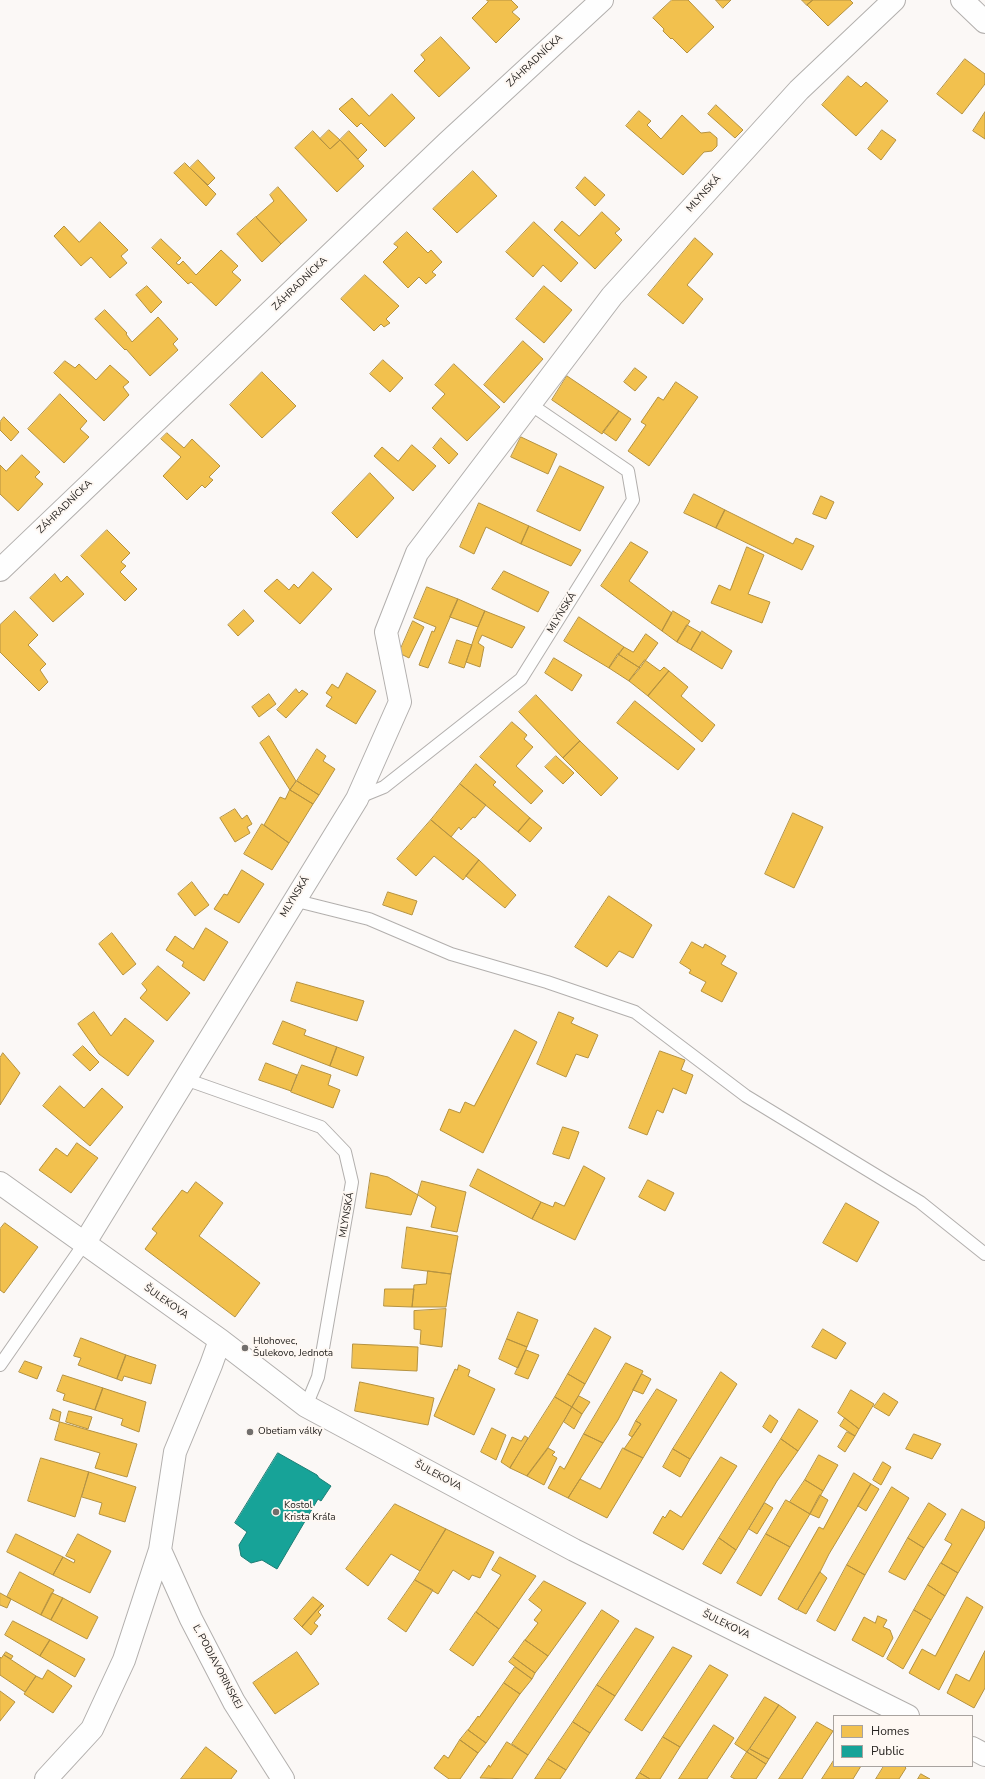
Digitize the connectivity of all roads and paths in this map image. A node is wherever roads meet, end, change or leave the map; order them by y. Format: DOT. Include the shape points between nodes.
graph roads {
  1 [pos="602,0"];
  2 [pos="894,0"];
  3 [pos="962,0"];
  4 [pos="985,22"];
  5 [pos="530,404"];
  6 [pos="0,570"];
  7 [pos="357,799"];
  8 [pos="293,900"];
  9 [pos="185,1079"];
  10 [pos="0,1183"];
  11 [pos="84,1244"];
  12 [pos="985,1254"];
  13 [pos="220,1340"];
  14 [pos="0,1365"];
  15 [pos="306,1406"];
  16 [pos="160,1550"];
  17 [pos="906,1715"];
  18 [pos="973,1748"];
  19 [pos="985,1754"];
  20 [pos="46,1779"];
  21 [pos="283,1779"];
  1 -- 6 [label="street, ZÁHRADNÍCKA" via="448,142"];
  2 -- 5 [label="street, MLYNSKÁ" via="799,90 617,290"];
  3 -- 4 [label="street"];
  5 -- 7 [label="street, MLYNSKÁ" via="418,553 386,632 400,702"];
  5 -- 7 [label="lane, MLYNSKÁ" via="628,471 633,500 521,679 384,787"];
  7 -- 8 [label="street, MLYNSKÁ"];
  8 -- 9 [label="street, MLYNSKÁ"];
  8 -- 12 [label="lane" via="369,919 451,954 547,982 635,1012 746,1096 920,1202"];
  9 -- 11 [label="street, MLYNSKÁ"];
  9 -- 15 [label="lane, MLYNSKÁ" via="321,1127 345,1152 352,1182 318,1377"];
  10 -- 11 [label="street, ŠULEKOVA"];
  11 -- 13 [label="street, ŠULEKOVA"];
  11 -- 14 [label="lane"];
  13 -- 15 [label="street, ŠULEKOVA"];
  13 -- 16 [label="street" via="175,1452"];
  15 -- 17 [label="street, ŠULEKOVA" via="574,1550"];
  16 -- 20 [label="street" via="124,1660 92,1729"];
  16 -- 21 [label="street, Ľ. PODJAVORINSKEJ" via="234,1702"];
  18 -- 19 [label="street"];
}
